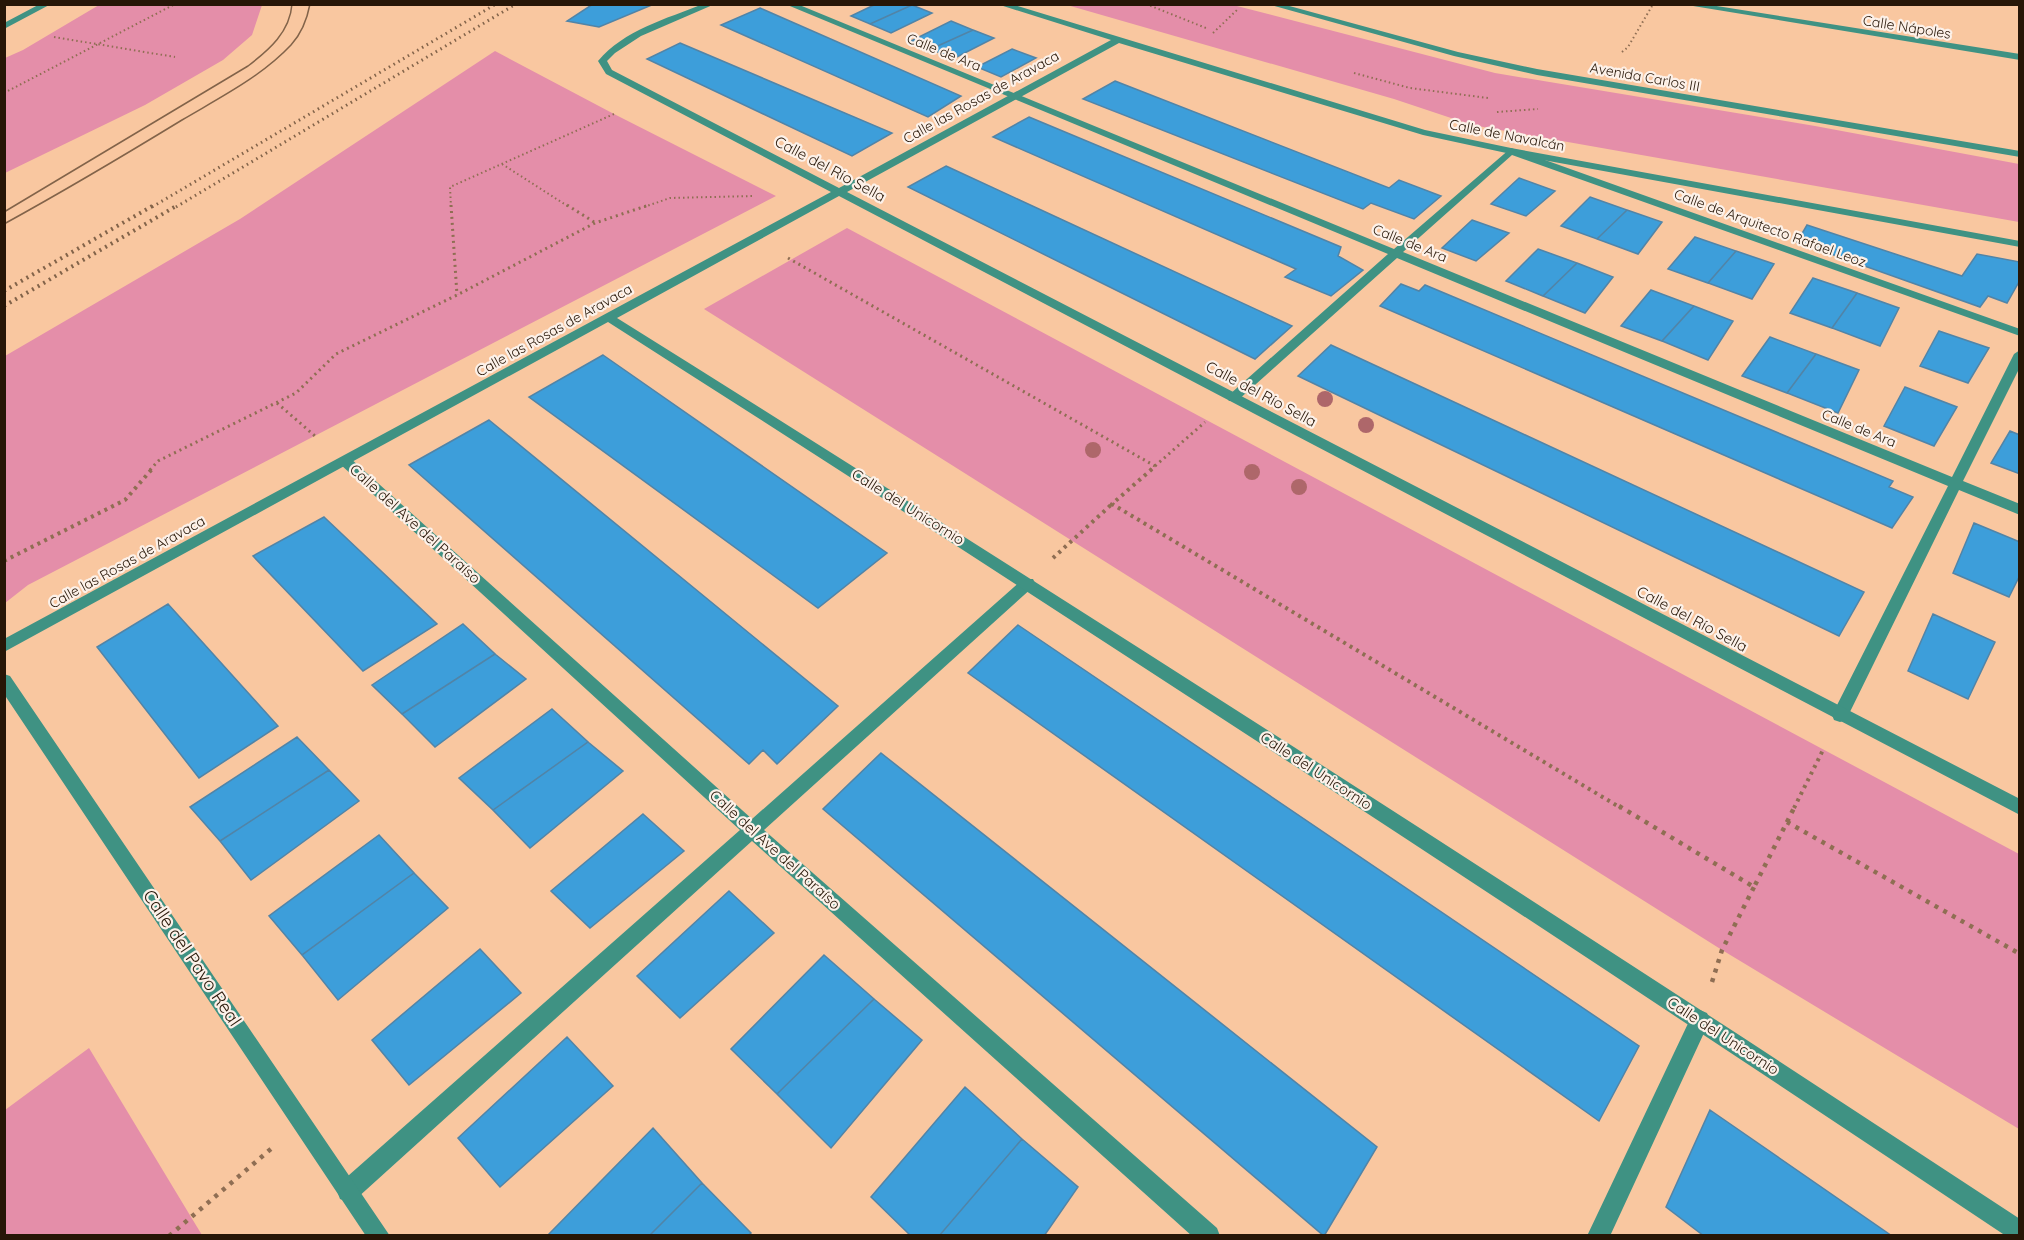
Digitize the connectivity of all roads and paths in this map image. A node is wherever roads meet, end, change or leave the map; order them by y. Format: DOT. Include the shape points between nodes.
graph roads {
  1 [pos="47,4"];
  2 [pos="175,4"];
  3 [pos="711,4"];
  4 [pos="789,4"];
  5 [pos="1001,4"];
  6 [pos="1243,4"];
  7 [pos="1271,4"];
  8 [pos="1655,4"];
  9 [pos="1684,4"];
  10 [pos="4,27"];
  11 [pos="1215,32"];
  12 [pos="51,37"];
  13 [pos="1118,40"];
  14 [pos="103,44"];
  15 [pos="1628,47"];
  16 [pos="175,57"];
  17 [pos="2019,57"];
  18 [pos="4,93"];
  19 [pos="656,96"];
  20 [pos="1013,97"];
  21 [pos="1548,108"];
  22 [pos="1473,143"];
  23 [pos="1511,151"];
  24 [pos="2019,154"];
  25 [pos="502,164"];
  26 [pos="839,192"];
  27 [pos="765,196"];
  28 [pos="595,223"];
  29 [pos="753,238"];
  30 [pos="2019,244"];
  31 [pos="1395,254"];
  32 [pos="457,295"];
  33 [pos="608,317"];
  34 [pos="2019,333"];
  35 [pos="2019,354"];
  36 [pos="1233,398"];
  37 [pos="277,404"];
  38 [pos="345,460"];
  39 [pos="1155,466"];
  40 [pos="1955,483"];
  41 [pos="1112,504"];
  42 [pos="2019,510"];
  43 [pos="4,561"];
  44 [pos="1028,583"];
  45 [pos="4,646"];
  46 [pos="4,680"];
  47 [pos="1840,715"];
  48 [pos="2019,808"];
  49 [pos="1787,822"];
  50 [pos="752,830"];
  51 [pos="1754,887"];
  52 [pos="2019,954"];
  53 [pos="1700,1020"];
  54 [pos="302,1122"];
  55 [pos="348,1191"];
  56 [pos="2019,1232"];
  57 [pos="169,1236"];
  58 [pos="379,1236"];
  59 [pos="1209,1236"];
  60 [pos="1598,1236"];
  1 -- 10 [label="street"];
  2 -- 14 [label="path"];
  3 -- 19 [label="street, Calle del Río Sella" via="633,37 612,48 602,61 609,72"];
  4 -- 20 [label="street, Calle de Ara"];
  5 -- 13 [label="street, Calle de Navalcán"];
  6 -- 11 [label="path"];
  7 -- 24 [label="street, Avenida Carlos III" via="1537,72"];
  8 -- 15 [label="path"];
  9 -- 17 [label="street, Calle Nápoles"];
  12 -- 14 [label="path"];
  13 -- 20 [label="street, Calle las Rosas de Aravaca"];
  13 -- 22 [label="street, Calle de Navalcán" via="1423,132"];
  14 -- 16 [label="path"];
  14 -- 18 [label="path"];
  19 -- 25 [label="path"];
  19 -- 26 [label="street, Calle del Río Sella"];
  20 -- 26 [label="street, Calle las Rosas de Aravaca"];
  20 -- 31 [label="street, Calle de Ara"];
  21 -- 22 [label="path" via="1498,112 1479,122"];
  22 -- 23 [label="street, Calle de Navalcán"];
  23 -- 30 [label="street, Calle de Navalcán"];
  23 -- 31 [label="street"];
  23 -- 34 [label="street, Calle de Arquitecto Rafael Leoz"];
  25 -- 28 [label="path"];
  25 -- 32 [label="path" via="450,187"];
  26 -- 29 [label="street, Calle las Rosas de Aravaca"];
  26 -- 36 [label="street, Calle del Río Sella"];
  27 -- 28 [label="path" via="670,198"];
  28 -- 32 [label="path"];
  29 -- 33 [label="street, Calle las Rosas de Aravaca"];
  29 -- 39 [label="path"];
  31 -- 36 [label="street"];
  31 -- 40 [label="street, Calle de Ara"];
  32 -- 37 [label="path" via="336,354 296,393"];
  33 -- 38 [label="street, Calle las Rosas de Aravaca"];
  33 -- 44 [label="street, Calle del Unicornio"];
  35 -- 40 [label="street"];
  36 -- 39 [label="path"];
  36 -- 47 [label="street, Calle del Río Sella"];
  37 -- 38 [label="path"];
  37 -- 43 [label="path" via="158,461 126,500"];
  38 -- 45 [label="street, Calle las Rosas de Aravaca"];
  38 -- 50 [label="street, Calle del Ave del Paraíso"];
  39 -- 41 [label="path"];
  40 -- 42 [label="street, Calle de Ara"];
  40 -- 47 [label="street"];
  41 -- 44 [label="path"];
  41 -- 51 [label="path"];
  44 -- 50 [label="street"];
  44 -- 53 [label="street, Calle del Unicornio"];
  46 -- 54 [label="street, Calle del Pavo Real"];
  47 -- 48 [label="street, Calle del Río Sella"];
  47 -- 49 [label="path"];
  49 -- 51 [label="path"];
  49 -- 52 [label="path"];
  50 -- 55 [label="street"];
  50 -- 59 [label="street, Calle del Ave del Paraíso"];
  51 -- 53 [label="path" via="1722,950"];
  53 -- 56 [label="street, Calle del Unicornio"];
  53 -- 60 [label="street"];
  54 -- 55 [label="street, Calle del Pavo Real"];
  54 -- 57 [label="path"];
  55 -- 58 [label="street, Calle del Pavo Real"];
}
